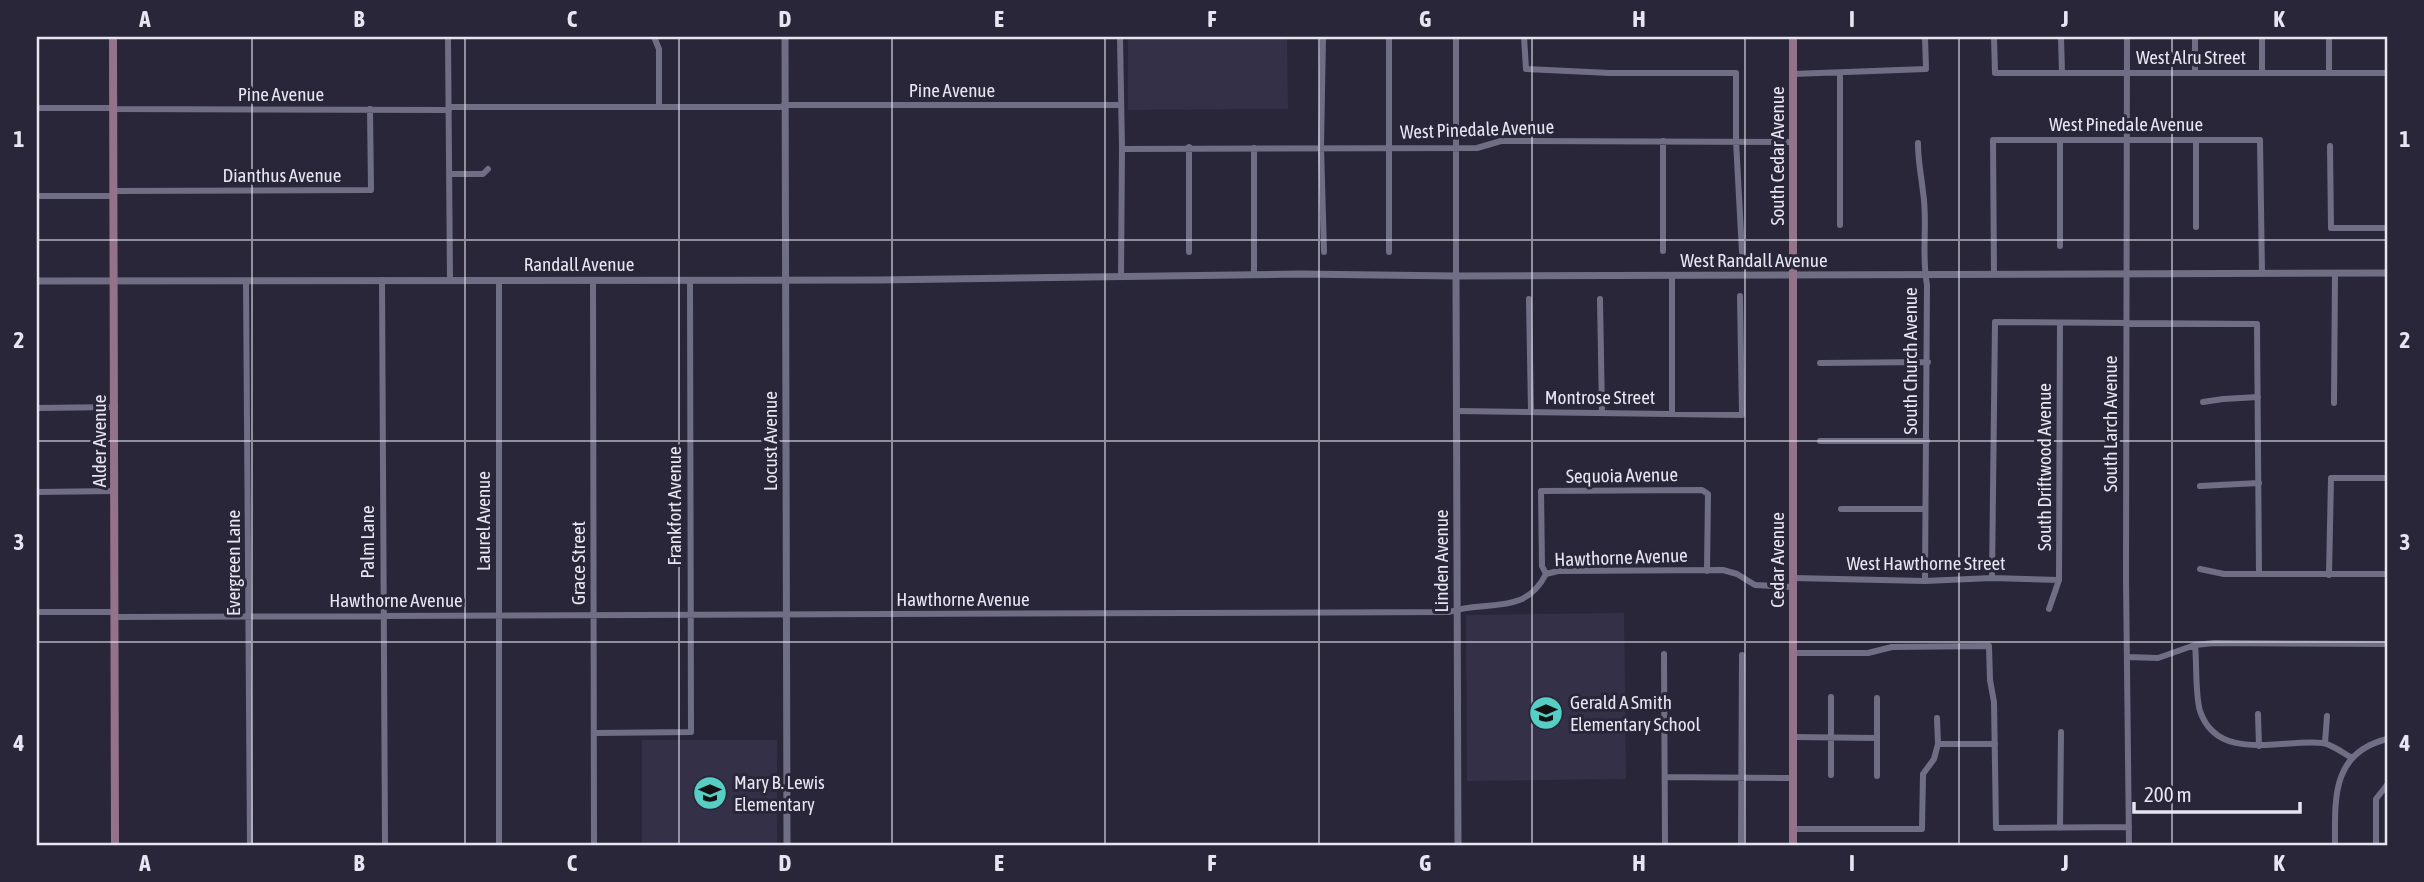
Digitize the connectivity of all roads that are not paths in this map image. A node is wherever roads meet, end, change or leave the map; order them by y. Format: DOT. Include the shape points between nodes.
graph roads {
  1 [pos="113,37"];
  2 [pos="449,37"];
  3 [pos="654,37"];
  4 [pos="785,37"];
  5 [pos="1120,37"];
  6 [pos="1323,37"];
  7 [pos="1389,37"];
  8 [pos="1456,37"];
  9 [pos="1524,37"];
  10 [pos="1793,37"];
  11 [pos="1925,37"];
  12 [pos="1994,37"];
  13 [pos="2061,37"];
  14 [pos="2127,37"];
  15 [pos="2195,37"];
  16 [pos="2262,37"];
  17 [pos="2329,37"];
  18 [pos="1840,73"];
  19 [pos="2062,73"];
  20 [pos="2126,73"];
  21 [pos="2195,73"];
  22 [pos="2262,73"];
  23 [pos="2329,73"];
  24 [pos="2387,73"];
  25 [pos="1793,74"];
  26 [pos="784,106"];
  27 [pos="1120,106"];
  28 [pos="659,107"];
  29 [pos="37,108"];
  30 [pos="114,108"];
  31 [pos="449,108"];
  32 [pos="370,109"];
  33 [pos="2060,140"];
  34 [pos="2126,140"];
  35 [pos="2196,140"];
  36 [pos="1663,141"];
  37 [pos="1736,141"];
  38 [pos="1792,142"];
  39 [pos="1918,143"];
  40 [pos="1457,146"];
  41 [pos="2330,146"];
  42 [pos="1189,147"];
  43 [pos="1321,147"];
  44 [pos="1254,148"];
  45 [pos="1389,148"];
  46 [pos="1122,149"];
  47 [pos="488,169"];
  48 [pos="449,174"];
  49 [pos="114,193"];
  50 [pos="37,196"];
  51 [pos="1840,225"];
  52 [pos="2196,227"];
  53 [pos="2387,228"];
  54 [pos="2060,246"];
  55 [pos="1663,251"];
  56 [pos="1189,252"];
  57 [pos="1324,252"];
  58 [pos="1389,252"];
  59 [pos="1742,252"];
  60 [pos="1994,274"];
  61 [pos="2126,274"];
  62 [pos="2262,274"];
  63 [pos="2334,274"];
  64 [pos="2387,274"];
  65 [pos="1254,275"];
  66 [pos="1792,275"];
  67 [pos="1925,275"];
  68 [pos="1456,276"];
  69 [pos="1672,276"];
  70 [pos="1121,277"];
  71 [pos="785,279"];
  72 [pos="382,280"];
  73 [pos="450,280"];
  74 [pos="499,280"];
  75 [pos="593,280"];
  76 [pos="690,280"];
  77 [pos="37,281"];
  78 [pos="114,281"];
  79 [pos="246,281"];
  80 [pos="1740,296"];
  81 [pos="1528,299"];
  82 [pos="1600,299"];
  83 [pos="2126,322"];
  84 [pos="2060,323"];
  85 [pos="1928,362"];
  86 [pos="1820,363"];
  87 [pos="2258,397"];
  88 [pos="2203,402"];
  89 [pos="2334,403"];
  90 [pos="115,407"];
  91 [pos="37,408"];
  92 [pos="1458,411"];
  93 [pos="1531,412"];
  94 [pos="1602,412"];
  95 [pos="1672,413"];
  96 [pos="1819,441"];
  97 [pos="1927,441"];
  98 [pos="2387,478"];
  99 [pos="2259,483"];
  100 [pos="2200,486"];
  101 [pos="115,491"];
  102 [pos="37,492"];
  103 [pos="1841,509"];
  104 [pos="1925,509"];
  105 [pos="2200,569"];
  106 [pos="1707,571"];
  107 [pos="1546,574"];
  108 [pos="2259,574"];
  109 [pos="2387,574"];
  110 [pos="2329,575"];
  111 [pos="1992,578"];
  112 [pos="2059,580"];
  113 [pos="1925,581"];
  114 [pos="1793,583"];
  115 [pos="1457,609"];
  116 [pos="2049,609"];
  117 [pos="37,612"];
  118 [pos="115,614"];
  119 [pos="690,615"];
  120 [pos="786,615"];
  121 [pos="383,616"];
  122 [pos="498,616"];
  123 [pos="594,616"];
  124 [pos="249,617"];
  125 [pos="2387,644"];
  126 [pos="2195,645"];
  127 [pos="1664,653"];
  128 [pos="1793,653"];
  129 [pos="1742,654"];
  130 [pos="2128,657"];
  131 [pos="1832,697"];
  132 [pos="1877,698"];
  133 [pos="2258,714"];
  134 [pos="2327,716"];
  135 [pos="1937,718"];
  136 [pos="2061,732"];
  137 [pos="595,733"];
  138 [pos="1793,737"];
  139 [pos="1831,737"];
  140 [pos="1877,738"];
  141 [pos="2387,739"];
  142 [pos="2325,743"];
  143 [pos="1938,744"];
  144 [pos="1995,744"];
  145 [pos="2259,746"];
  146 [pos="2352,758"];
  147 [pos="1832,775"];
  148 [pos="1877,776"];
  149 [pos="1665,778"];
  150 [pos="1741,778"];
  151 [pos="1793,778"];
  152 [pos="2387,785"];
  153 [pos="2129,827"];
  154 [pos="2060,828"];
  155 [pos="1793,829"];
  156 [pos="116,845"];
  157 [pos="250,845"];
  158 [pos="385,845"];
  159 [pos="499,845"];
  160 [pos="594,845"];
  161 [pos="787,845"];
  162 [pos="1458,845"];
  163 [pos="1665,845"];
  164 [pos="1741,845"];
  165 [pos="1793,845"];
  166 [pos="2129,845"];
  167 [pos="2334,845"];
  168 [pos="2376,845"];
  1 -- 30 [label="main road, Alder Avenue"];
  2 -- 31 [label="street"];
  3 -- 28 [label="street" via="659,49"];
  4 -- 26 [label="street, Locust Avenue"];
  5 -- 27 [label="street"];
  6 -- 43 [label="street"];
  7 -- 45 [label="street"];
  8 -- 40 [label="street"];
  9 -- 37 [label="street" via="1526,69 1736,73"];
  10 -- 25 [label="main road, South Cedar Avenue"];
  11 -- 18 [label="street" via="1926,69"];
  12 -- 19 [label="street, West Alru Street" via="1995,73"];
  13 -- 19 [label="street"];
  14 -- 20 [label="street, South Larch Avenue"];
  15 -- 21 [label="street"];
  16 -- 22 [label="street"];
  17 -- 23 [label="street"];
  18 -- 25 [label="street"];
  18 -- 51 [label="street"];
  19 -- 20 [label="street, West Alru Street"];
  20 -- 21 [label="street, West Alru Street"];
  20 -- 34 [label="street, South Larch Avenue"];
  21 -- 22 [label="street, West Alru Street"];
  22 -- 23 [label="street, West Alru Street"];
  23 -- 24 [label="street, West Alru Street"];
  25 -- 38 [label="main road, South Cedar Avenue"];
  26 -- 27 [label="street, Pine Avenue"];
  26 -- 28 [label="street, Pine Avenue"];
  26 -- 71 [label="street, Locust Avenue"];
  27 -- 46 [label="street"];
  28 -- 31 [label="street, Pine Avenue"];
  29 -- 30 [label="street, Pine Avenue"];
  30 -- 32 [label="street, Pine Avenue"];
  30 -- 49 [label="main road, Alder Avenue"];
  31 -- 32 [label="street, Pine Avenue"];
  31 -- 48 [label="street"];
  32 -- 49 [label="street, Dianthus Avenue" via="371,190"];
  33 -- 34 [label="street, West Pinedale Avenue"];
  33 -- 54 [label="street"];
  33 -- 60 [label="street, West Pinedale Avenue" via="1993,140"];
  34 -- 35 [label="street, West Pinedale Avenue"];
  34 -- 61 [label="street, South Larch Avenue"];
  35 -- 52 [label="street"];
  35 -- 62 [label="street, West Pinedale Avenue" via="2260,140"];
  36 -- 37 [label="street, West Pinedale Avenue"];
  36 -- 40 [label="street, West Pinedale Avenue" via="1502,141 1477,148"];
  36 -- 55 [label="street"];
  37 -- 38 [label="street, West Pinedale Avenue"];
  37 -- 59 [label="street"];
  38 -- 66 [label="main road, South Cedar Avenue"];
  39 -- 67 [label="street, South Church Avenue"];
  40 -- 45 [label="street, West Pinedale Avenue"];
  40 -- 68 [label="street"];
  41 -- 53 [label="street" via="2331,228"];
  42 -- 44 [label="street, West Pinedale Avenue"];
  42 -- 46 [label="street, West Pinedale Avenue"];
  42 -- 56 [label="street"];
  43 -- 44 [label="street, West Pinedale Avenue"];
  43 -- 45 [label="street, West Pinedale Avenue"];
  43 -- 57 [label="street"];
  44 -- 65 [label="street"];
  45 -- 58 [label="street"];
  46 -- 70 [label="street"];
  47 -- 48 [label="street" via="483,174"];
  48 -- 73 [label="street"];
  49 -- 50 [label="street"];
  49 -- 78 [label="main road, Alder Avenue"];
  60 -- 61 [label="street, West Randall Avenue"];
  60 -- 67 [label="street, West Randall Avenue"];
  61 -- 62 [label="street, West Randall Avenue"];
  61 -- 83 [label="street, South Larch Avenue"];
  62 -- 63 [label="street, West Randall Avenue"];
  63 -- 64 [label="street, West Randall Avenue"];
  63 -- 89 [label="street"];
  65 -- 68 [label="street, West Randall Avenue"];
  65 -- 70 [label="street, West Randall Avenue"];
  66 -- 67 [label="street, West Randall Avenue"];
  66 -- 69 [label="street, West Randall Avenue"];
  66 -- 114 [label="main road, Cedar Avenue"];
  67 -- 85 [label="street, South Church Avenue"];
  68 -- 69 [label="street, West Randall Avenue"];
  68 -- 92 [label="street, Linden Avenue"];
  69 -- 95 [label="street"];
  70 -- 71 [label="street, Randall Avenue"];
  71 -- 76 [label="street, Randall Avenue"];
  71 -- 120 [label="street, Locust Avenue"];
  72 -- 73 [label="street, Randall Avenue"];
  72 -- 79 [label="street, Randall Avenue"];
  72 -- 121 [label="street, Palm Lane"];
  73 -- 74 [label="street, Randall Avenue"];
  74 -- 75 [label="street, Randall Avenue"];
  74 -- 122 [label="street, Laurel Avenue"];
  75 -- 76 [label="street, Randall Avenue"];
  75 -- 123 [label="street, Grace Street"];
  76 -- 119 [label="street, Frankfort Avenue"];
  77 -- 78 [label="street, Randall Avenue"];
  78 -- 79 [label="street, Randall Avenue"];
  78 -- 90 [label="main road, Alder Avenue"];
  79 -- 124 [label="street, Evergreen Lane"];
  80 -- 95 [label="street, Montrose Street" via="1742,415"];
  81 -- 93 [label="street"];
  82 -- 94 [label="street"];
  83 -- 84 [label="street"];
  83 -- 87 [label="street" via="2257,324"];
  83 -- 130 [label="street, South Larch Avenue"];
  84 -- 111 [label="street" via="1995,322"];
  84 -- 112 [label="street, South Driftwood Avenue"];
  85 -- 86 [label="street"];
  85 -- 97 [label="street, South Church Avenue"];
  87 -- 88 [label="street"];
  87 -- 99 [label="street"];
  90 -- 91 [label="street"];
  90 -- 101 [label="main road, Alder Avenue"];
  92 -- 93 [label="street, Montrose Street"];
  92 -- 115 [label="street, Linden Avenue"];
  93 -- 94 [label="street, Montrose Street"];
  94 -- 95 [label="street, Montrose Street"];
  96 -- 97 [label="street"];
  97 -- 104 [label="street, South Church Avenue"];
  98 -- 110 [label="street" via="2331,478"];
  99 -- 100 [label="street"];
  99 -- 108 [label="street"];
  101 -- 102 [label="street"];
  101 -- 118 [label="main road, Alder Avenue"];
  103 -- 104 [label="street"];
  104 -- 113 [label="street, South Church Avenue"];
  105 -- 108 [label="street"];
  106 -- 107 [label="street, Hawthorne Avenue"];
  106 -- 107 [label="street, Sequoia Avenue" via="1708,494 1702,490 1541,491 1542,566"];
  106 -- 114 [label="street, Hawthorne Avenue" via="1730,571 1767,587"];
  107 -- 115 [label="street, Hawthorne Avenue" via="1525,599 1513,604"];
  108 -- 110 [label="street"];
  109 -- 110 [label="street"];
  111 -- 112 [label="street, West Hawthorne Street"];
  111 -- 113 [label="street, West Hawthorne Street"];
  112 -- 116 [label="street, South Driftwood Avenue"];
  113 -- 114 [label="street, West Hawthorne Street"];
  114 -- 128 [label="main road, Cedar Avenue"];
  115 -- 120 [label="street, Hawthorne Avenue"];
  115 -- 162 [label="street, Linden Avenue"];
  117 -- 118 [label="street, Hawthorne Avenue"];
  118 -- 124 [label="street, Hawthorne Avenue"];
  118 -- 156 [label="main road, Alder Avenue"];
  119 -- 120 [label="street, Hawthorne Avenue"];
  119 -- 123 [label="street, Hawthorne Avenue"];
  119 -- 137 [label="street, Frankfort Avenue" via="691,732"];
  120 -- 161 [label="street, Locust Avenue"];
  121 -- 122 [label="street, Hawthorne Avenue"];
  121 -- 124 [label="street, Hawthorne Avenue"];
  121 -- 158 [label="street, Palm Lane"];
  122 -- 123 [label="street, Hawthorne Avenue"];
  122 -- 159 [label="street, Laurel Avenue"];
  123 -- 137 [label="street, Grace Street"];
  124 -- 157 [label="street, Evergreen Lane"];
  125 -- 126 [label="street"];
  126 -- 130 [label="street" via="2158,658"];
  126 -- 145 [label="street" via="2199,709 2207,724 2236,744"];
  127 -- 149 [label="street"];
  128 -- 138 [label="main road, Cedar Avenue"];
  128 -- 144 [label="street" via="1989,646"];
  129 -- 150 [label="street"];
  130 -- 153 [label="street, South Larch Avenue"];
  131 -- 139 [label="street"];
  132 -- 140 [label="street"];
  133 -- 145 [label="street"];
  134 -- 142 [label="street"];
  135 -- 143 [label="street"];
  136 -- 154 [label="street"];
  137 -- 160 [label="street, Grace Street"];
  138 -- 139 [label="street"];
  138 -- 151 [label="main road, Cedar Avenue"];
  139 -- 140 [label="street"];
  139 -- 147 [label="street"];
  140 -- 148 [label="street"];
  141 -- 146 [label="street"];
  142 -- 145 [label="street"];
  142 -- 146 [label="street"];
  143 -- 144 [label="street"];
  143 -- 155 [label="street" via="1923,774 1922,829"];
  144 -- 154 [label="street" via="1996,828"];
  146 -- 167 [label="street" via="2336,790"];
  149 -- 150 [label="street"];
  149 -- 163 [label="street"];
  150 -- 151 [label="street"];
  150 -- 164 [label="street"];
  151 -- 155 [label="main road, Cedar Avenue"];
  152 -- 168 [label="street" via="2376,799"];
  153 -- 154 [label="street"];
  153 -- 166 [label="street, South Larch Avenue"];
  155 -- 165 [label="main road, Cedar Avenue"];
}
